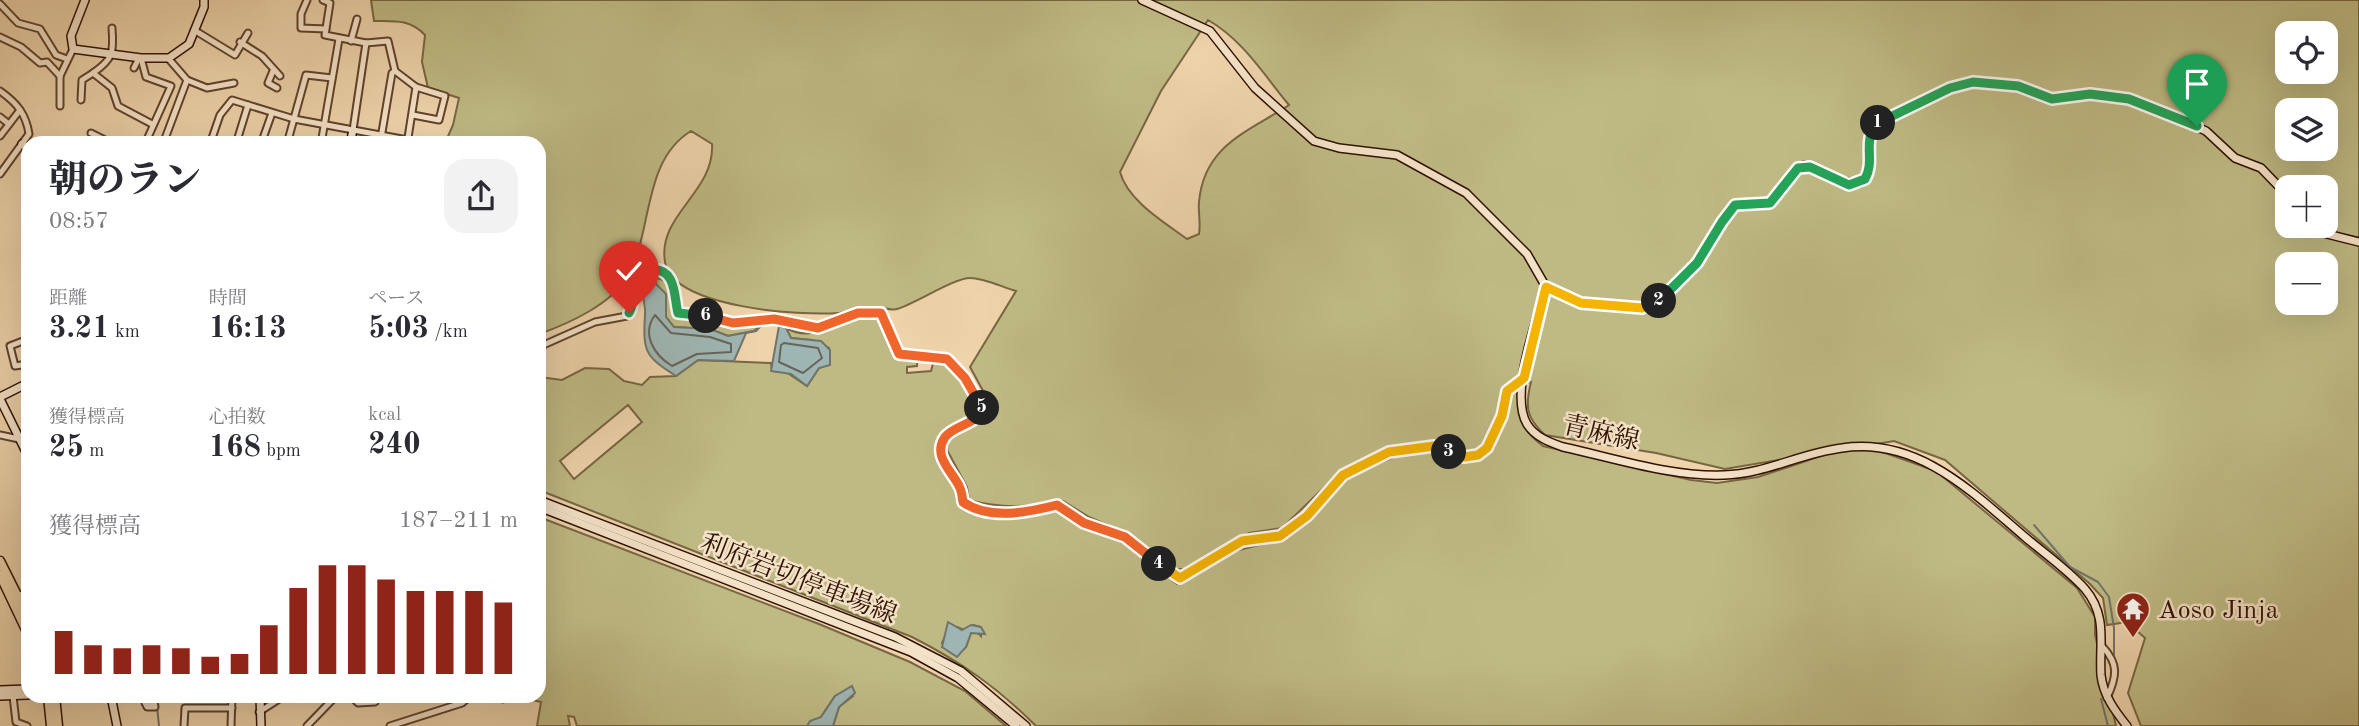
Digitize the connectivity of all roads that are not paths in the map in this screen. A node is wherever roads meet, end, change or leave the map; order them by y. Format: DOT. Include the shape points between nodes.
graph roads {
  1 [pos="85,0"];
  2 [pos="204,0"];
  3 [pos="307,0"];
  4 [pos="323,0"];
  5 [pos="1142,0"];
  6 [pos="0,4"];
  7 [pos="357,19"];
  8 [pos="112,28"];
  9 [pos="326,29"];
  10 [pos="194,30"];
  11 [pos="248,33"];
  12 [pos="0,37"];
  13 [pos="339,39"];
  14 [pos="351,40"];
  15 [pos="240,42"];
  16 [pos="366,43"];
  17 [pos="73,49"];
  18 [pos="111,54"];
  19 [pos="140,58"];
  20 [pos="168,58"];
  21 [pos="67,59"];
  22 [pos="135,68"];
  23 [pos="273,71"];
  24 [pos="395,71"];
  25 [pos="93,73"];
  26 [pos="60,76"];
  27 [pos="280,76"];
  28 [pos="332,78"];
  29 [pos="187,80"];
  30 [pos="234,83"];
  31 [pos="416,87"];
  32 [pos="277,88"];
  33 [pos="0,91"];
  34 [pos="81,100"];
  35 [pos="248,105"];
  36 [pos="60,106"];
  37 [pos="20,110"];
  38 [pos="272,113"];
  39 [pos="413,115"];
  40 [pos="0,117"];
  41 [pos="294,119"];
  42 [pos="9,124"];
  43 [pos="152,124"];
  44 [pos="324,125"];
  45 [pos="353,130"];
  46 [pos="91,133"];
  47 [pos="381,135"];
  48 [pos="0,136"];
  49 [pos="28,136"];
  50 [pos="97,136"];
  51 [pos="148,136"];
  52 [pos="166,136"];
  53 [pos="213,136"];
  54 [pos="238,136"];
  55 [pos="264,136"];
  56 [pos="289,136"];
  57 [pos="322,136"];
  58 [pos="352,136"];
  59 [pos="386,136"];
  60 [pos="409,136"];
  61 [pos="21,150"];
  62 [pos="0,174"];
  63 [pos="2275,183"];
  64 [pos="2338,237"];
  65 [pos="2359,242"];
  66 [pos="1546,287"];
  67 [pos="21,342"];
  68 [pos="546,344"];
  69 [pos="21,365"];
  70 [pos="1524,378"];
  71 [pos="21,387"];
  72 [pos="0,398"];
  73 [pos="0,435"];
  74 [pos="19,439"];
  75 [pos="21,443"];
  76 [pos="546,503"];
  77 [pos="546,511"];
  78 [pos="0,561"];
  79 [pos="0,575"];
  80 [pos="2,586"];
  81 [pos="21,595"];
  82 [pos="17,596"];
  83 [pos="21,604"];
  84 [pos="21,621"];
  85 [pos="2102,646"];
  86 [pos="21,690"];
  87 [pos="0,691"];
  88 [pos="21,695"];
  89 [pos="0,696"];
  90 [pos="13,696"];
  91 [pos="2107,698"];
  92 [pos="49,703"];
  93 [pos="56,703"];
  94 [pos="112,703"];
  95 [pos="232,703"];
  96 [pos="260,703"];
  97 [pos="274,703"];
  98 [pos="329,703"];
  99 [pos="462,703"];
  100 [pos="232,708"];
  101 [pos="260,712"];
  102 [pos="27,726"];
  103 [pos="51,726"];
  104 [pos="58,726"];
  105 [pos="117,726"];
  106 [pos="184,726"];
  107 [pos="231,726"];
  108 [pos="261,726"];
  109 [pos="307,726"];
  110 [pos="390,726"];
  111 [pos="1016,726"];
  112 [pos="1026,726"];
  113 [pos="2127,726"];
  1 -- 17 [label="street" via="71,36"];
  2 -- 10 [label="street"];
  3 -- 9 [label="street" via="301,28"];
  4 -- 9 [label="street" via="330,3"];
  5 -- 66 [label="street" via="1210,31 1255,88 1314,141 1396,155 1466,193 1527,254"];
  6 -- 21 [label="street" via="18,23 40,29 56,55"];
  7 -- 14 [label="street"];
  8 -- 18 [label="street"];
  9 -- 13 [label="street" via="325,35"];
  10 -- 15 [label="street" via="235,55"];
  10 -- 20 [label="street" via="181,53"];
  11 -- 15 [label="street"];
  12 -- 26 [label="street" via="40,63 47,62"];
  13 -- 14 [label="street"];
  13 -- 28 [label="street"];
  14 -- 16 [label="street"];
  15 -- 23 [label="street" via="262,56"];
  16 -- 24 [label="street" via="389,41"];
  16 -- 45 [label="street"];
  17 -- 18 [label="street"];
  17 -- 21 [label="street"];
  18 -- 19 [label="street"];
  18 -- 25 [label="street"];
  19 -- 20 [label="street"];
  19 -- 22 [label="street"];
  19 -- 43 [label="street" via="146,77 171,86"];
  20 -- 29 [label="street"];
  21 -- 26 [label="street"];
  23 -- 27 [label="street"];
  23 -- 32 [label="street" via="268,83"];
  24 -- 31 [label="street"];
  24 -- 47 [label="street"];
  25 -- 34 [label="street" via="82,80"];
  25 -- 43 [label="street" via="112,88 118,106"];
  26 -- 36 [label="street"];
  28 -- 41 [label="street" via="306,75"];
  28 -- 44 [label="street"];
  29 -- 30 [label="street" via="207,88"];
  29 -- 52 [label="street"];
  31 -- 39 [label="street"];
  31 -- 39 [label="street" via="444,96 439,120"];
  33 -- 37 [label="street"];
  35 -- 38 [label="street"];
  35 -- 53 [label="street" via="230,100"];
  35 -- 54 [label="street"];
  37 -- 42 [label="street"];
  37 -- 49 [label="street"];
  38 -- 41 [label="street"];
  38 -- 55 [label="street"];
  39 -- 60 [label="street"];
  40 -- 42 [label="street"];
  41 -- 44 [label="street"];
  41 -- 56 [label="street"];
  42 -- 48 [label="street"];
  43 -- 51 [label="street"];
  44 -- 45 [label="street"];
  44 -- 57 [label="street"];
  45 -- 47 [label="street"];
  45 -- 58 [label="street"];
  46 -- 50 [label="street"];
  47 -- 59 [label="street"];
  61 -- 62 [label="street"];
  63 -- 66 [label="street" via="2261,168 2235,158 2206,131 2141,102 2090,94 2052,99 2018,86 1973,82 1950,88 1877,123 1869,138 1868,175 1860,183 1849,185 1804,166 1770,203 1735,205 1697,263 1655,304 1642,308 1581,303"];
  64 -- 65 [label="street"];
  66 -- 70 [label="street, 青麻線"];
  67 -- 69 [label="street" via="10,346 15,366"];
  68 -- 70 [label="street" via="595,322 627,316 638,280 649,271 660,271 670,279 677,312 685,316 715,316 742,324 774,319 818,328 858,313 881,313 899,354 947,359 982,405 980,415 947,434 941,446 945,468 960,488 963,502 991,513 1030,512 1057,505 1084,523 1125,537 1180,578 1242,541 1280,536 1307,516 1343,475 1389,452 1434,446 1457,457 1478,455 1487,448 1502,416 1507,391"];
  70 -- 85 [label="street, 青麻線" via="1521,400 1526,423 1541,438 1563,447 1693,474 1759,471 1824,451 1861,446 1904,452 1928,462 2083,587 2099,612"];
  71 -- 72 [label="street"];
  72 -- 74 [label="street"];
  73 -- 74 [label="street"];
  74 -- 75 [label="street"];
  76 -- 112 [label="street, 利府岩切停車場線" via="895,637 961,671"];
  77 -- 111 [label="street, 利府岩切停車場線" via="902,648 958,678"];
  78 -- 82 [label="main road"];
  79 -- 80 [label="main road"];
  80 -- 84 [label="main road"];
  81 -- 82 [label="street"];
  82 -- 83 [label="main road"];
  85 -- 91 [label="street, 青麻線" via="2101,675"];
  85 -- 91 [label="street" via="2115,662 2116,671"];
  86 -- 87 [label="street"];
  88 -- 90 [label="street"];
  89 -- 90 [label="street"];
  90 -- 102 [label="street" via="16,722"];
  91 -- 113 [label="street, 青麻線"];
  92 -- 103 [label="main road"];
  93 -- 104 [label="main road"];
  94 -- 105 [label="street"];
  95 -- 100 [label="street"];
  96 -- 101 [label="street"];
  97 -- 101 [label="street"];
  98 -- 109 [label="street"];
  99 -- 110 [label="street"];
  100 -- 106 [label="street" via="185,708"];
  100 -- 107 [label="street"];
  101 -- 108 [label="street"];
}
